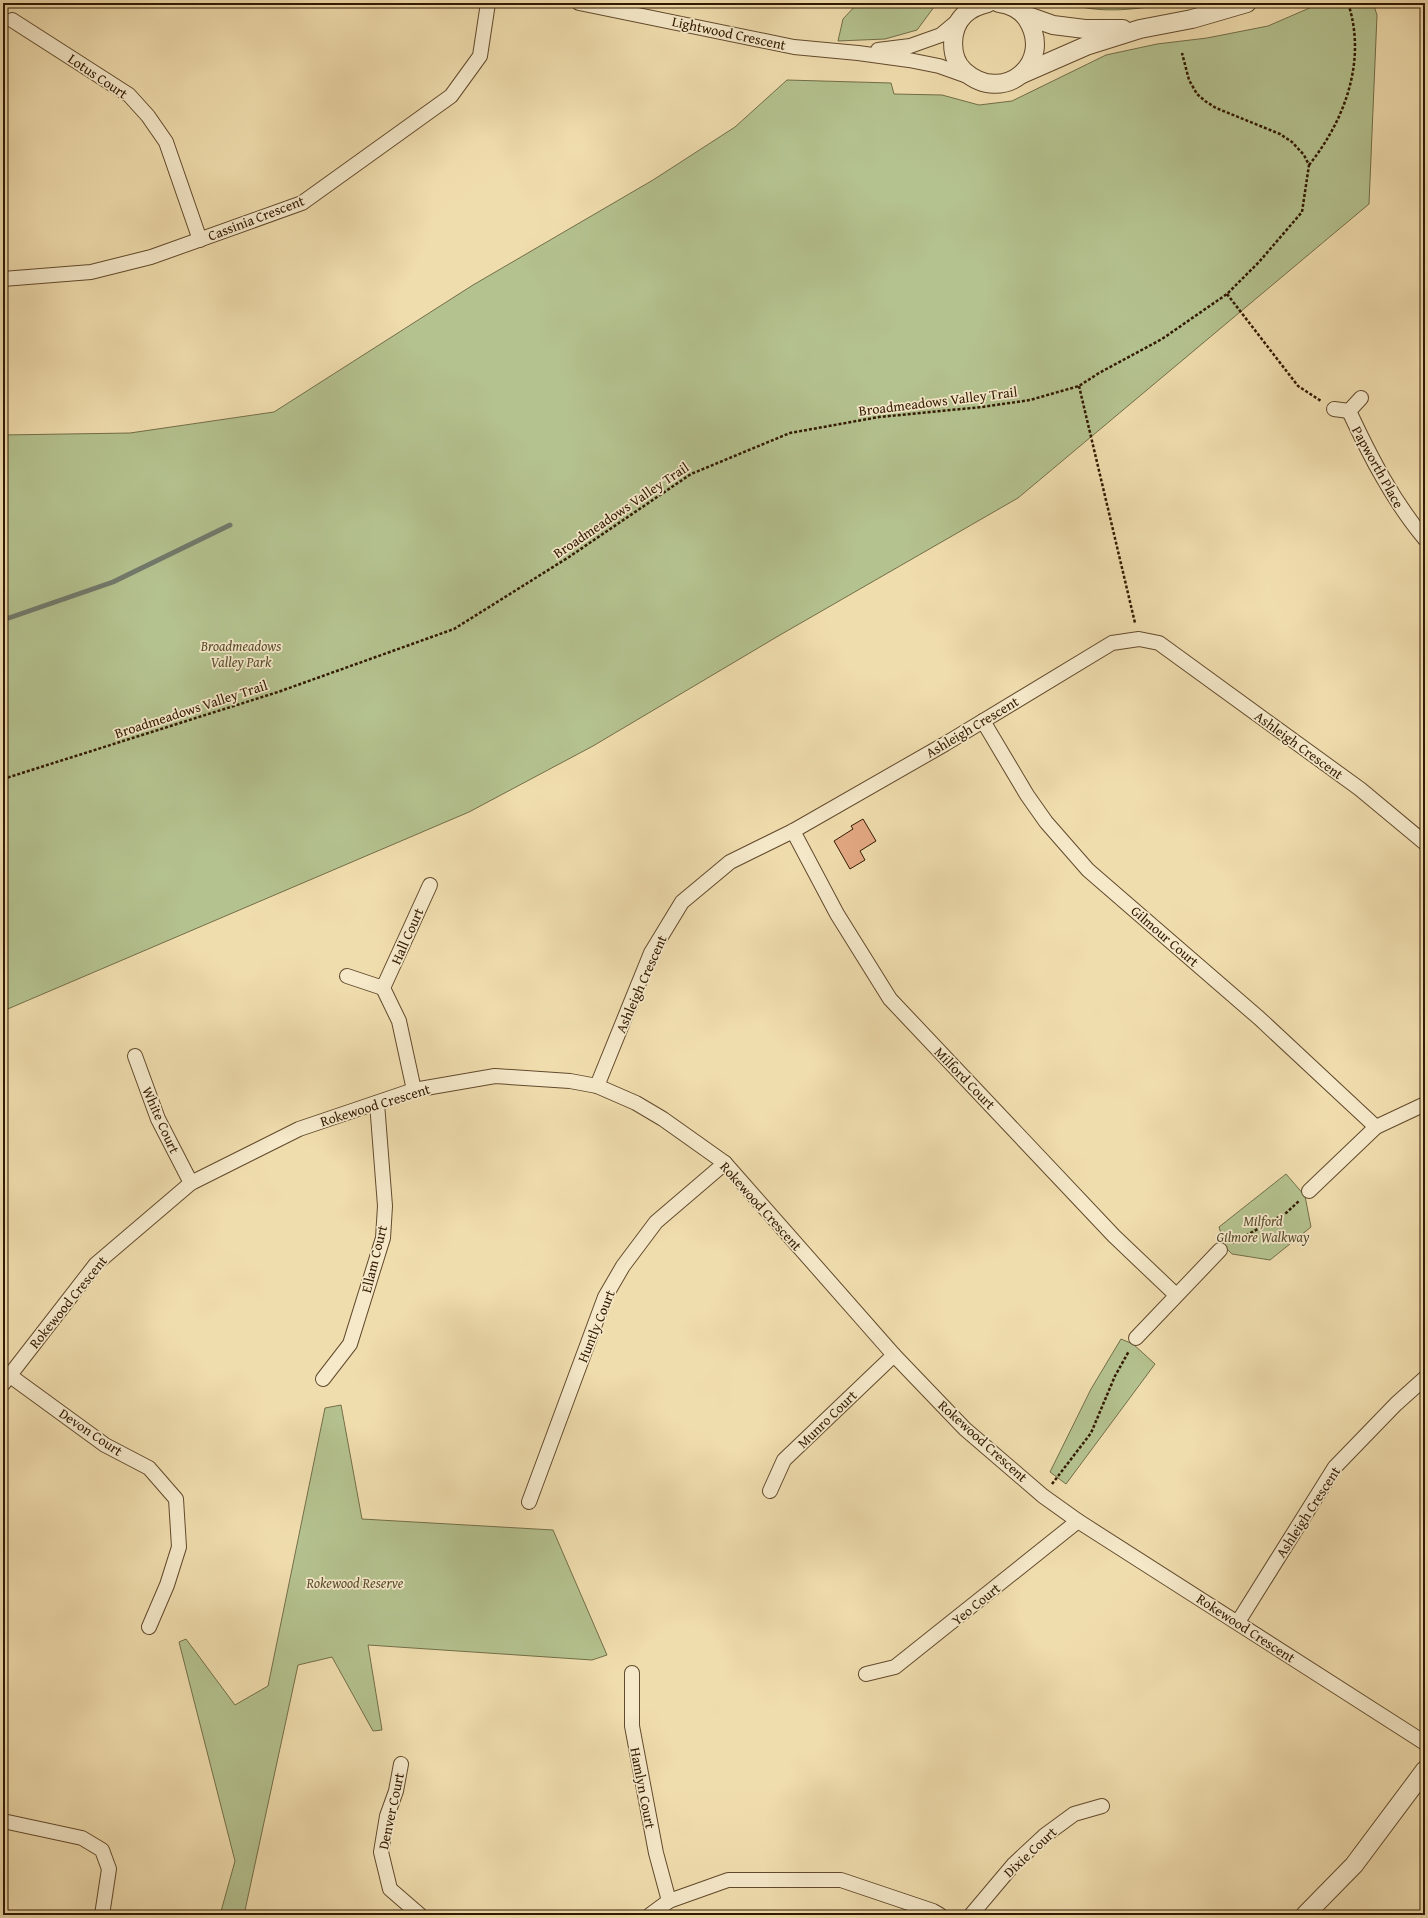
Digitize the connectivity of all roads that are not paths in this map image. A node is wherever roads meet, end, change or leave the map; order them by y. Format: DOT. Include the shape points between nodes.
graph roads {
  1 [pos="488,3"];
  2 [pos="579,3"];
  3 [pos="988,3"];
  4 [pos="999,3"];
  5 [pos="1248,3"];
  6 [pos="1019,9"];
  7 [pos="965,12"];
  8 [pos="12,20"];
  9 [pos="1140,29"];
  10 [pos="858,52"];
  11 [pos="1022,74"];
  12 [pos="972,78"];
  13 [pos="200,240"];
  14 [pos="3,279"];
  15 [pos="1361,398"];
  16 [pos="1334,409"];
  17 [pos="1349,411"];
  18 [pos="1425,540"];
  19 [pos="983,721"];
  20 [pos="793,831"];
  21 [pos="1425,843"];
  22 [pos="430,885"];
  23 [pos="347,976"];
  24 [pos="383,988"];
  25 [pos="135,1056"];
  26 [pos="597,1086"];
  27 [pos="414,1090"];
  28 [pos="377,1104"];
  29 [pos="1425,1104"];
  30 [pos="1376,1127"];
  31 [pos="725,1163"];
  32 [pos="191,1183"];
  33 [pos="1310,1191"];
  34 [pos="1220,1250"];
  35 [pos="1176,1296"];
  36 [pos="1136,1338"];
  37 [pos="894,1355"];
  38 [pos="1425,1378"];
  39 [pos="6,1379"];
  40 [pos="323,1379"];
  41 [pos="770,1491"];
  42 [pos="529,1502"];
  43 [pos="1078,1522"];
  44 [pos="1238,1622"];
  45 [pos="149,1627"];
  46 [pos="632,1673"];
  47 [pos="866,1674"];
  48 [pos="1425,1743"];
  49 [pos="401,1764"];
  50 [pos="1425,1770"];
  51 [pos="1102,1806"];
  52 [pos="3,1821"];
  53 [pos="669,1901"];
  54 [pos="102,1915"];
  55 [pos="420,1915"];
  56 [pos="650,1915"];
  57 [pos="940,1915"];
  58 [pos="971,1915"];
  59 [pos="1305,1915"];
  1 -- 13 [label="street, Cassinia Crescent" via="480,56 451,96 302,203"];
  2 -- 10 [label="street, Lightwood Crescent" via="794,47"];
  3 -- 7 [label="street"];
  4 -- 6 [label="street"];
  5 -- 9 [label="street" via="1192,19"];
  6 -- 9 [label="street" via="1053,25 1085,29"];
  6 -- 11 [label="street" via="1033,29 1036,45 1032,61"];
  7 -- 10 [label="street, Lightwood Crescent" via="941,35 910,46"];
  7 -- 12 [label="street" via="955,30 953,44 955,57 962,69"];
  8 -- 13 [label="street, Lotus Court" via="129,95 148,116 166,142"];
  9 -- 11 [label="street" via="1086,46"];
  10 -- 12 [label="street, Lightwood Crescent" via="928,64"];
  11 -- 12 [label="street" via="1011,81 998,84 984,83"];
  13 -- 14 [label="street, Cassinia Crescent" via="151,257 91,272"];
  15 -- 17 [label="street, Papworth Place"];
  16 -- 17 [label="street, Papworth Place"];
  17 -- 18 [label="street, Papworth Place" via="1387,485 1407,518"];
  19 -- 20 [label="street, Ashleigh Crescent"];
  19 -- 21 [label="street, Ashleigh Crescent" via="1112,643 1139,639 1159,643 1360,789"];
  19 -- 30 [label="street, Gilmour Court" via="1046,822 1088,870 1259,1018"];
  20 -- 26 [label="street, Ashleigh Crescent" via="730,862 682,902 652,953"];
  20 -- 35 [label="street, Milford Court" via="837,914 890,999 1114,1236"];
  22 -- 24 [label="street, Hall Court"];
  23 -- 24 [label="street"];
  24 -- 27 [label="street" via="399,1021"];
  25 -- 32 [label="street, White Court" via="158,1120"];
  26 -- 27 [label="street, Rokewood Crescent" via="570,1081 495,1076"];
  26 -- 31 [label="street, Rokewood Crescent" via="656,1115"];
  27 -- 28 [label="street, Rokewood Crescent"];
  28 -- 32 [label="street, Rokewood Crescent" via="300,1129"];
  28 -- 40 [label="street, Ellam Court" via="385,1206 382,1238 350,1344"];
  29 -- 30 [label="street"];
  30 -- 33 [label="street"];
  31 -- 37 [label="street, Rokewood Crescent"];
  31 -- 42 [label="street, Huntly Court" via="656,1222 623,1266 605,1297"];
  32 -- 39 [label="street, Rokewood Crescent" via="96,1264"];
  34 -- 35 [label="street"];
  35 -- 36 [label="street"];
  37 -- 41 [label="street, Munro Court" via="784,1460"];
  37 -- 43 [label="street, Rokewood Crescent" via="965,1429 1043,1496"];
  38 -- 44 [label="street, Ashleigh Crescent" via="1335,1467"];
  39 -- 45 [label="street, Devon Court" via="105,1445 149,1468 176,1498 179,1547 167,1585"];
  43 -- 44 [label="street, Rokewood Crescent"];
  43 -- 47 [label="street, Yeo Court" via="895,1667"];
  44 -- 48 [label="street, Rokewood Crescent"];
  46 -- 53 [label="street, Hamlyn Court" via="632,1726 656,1853"];
  49 -- 55 [label="street, Denver Court" via="396,1791 387,1816 381,1852 390,1889"];
  50 -- 59 [label="street" via="1354,1865"];
  51 -- 58 [label="street, Dixie Court" via="1074,1814 1044,1836 1014,1864"];
  52 -- 54 [label="street" via="82,1838 102,1850 109,1869"];
  53 -- 56 [label="street"];
  53 -- 57 [label="street" via="728,1880 841,1880"];
}
